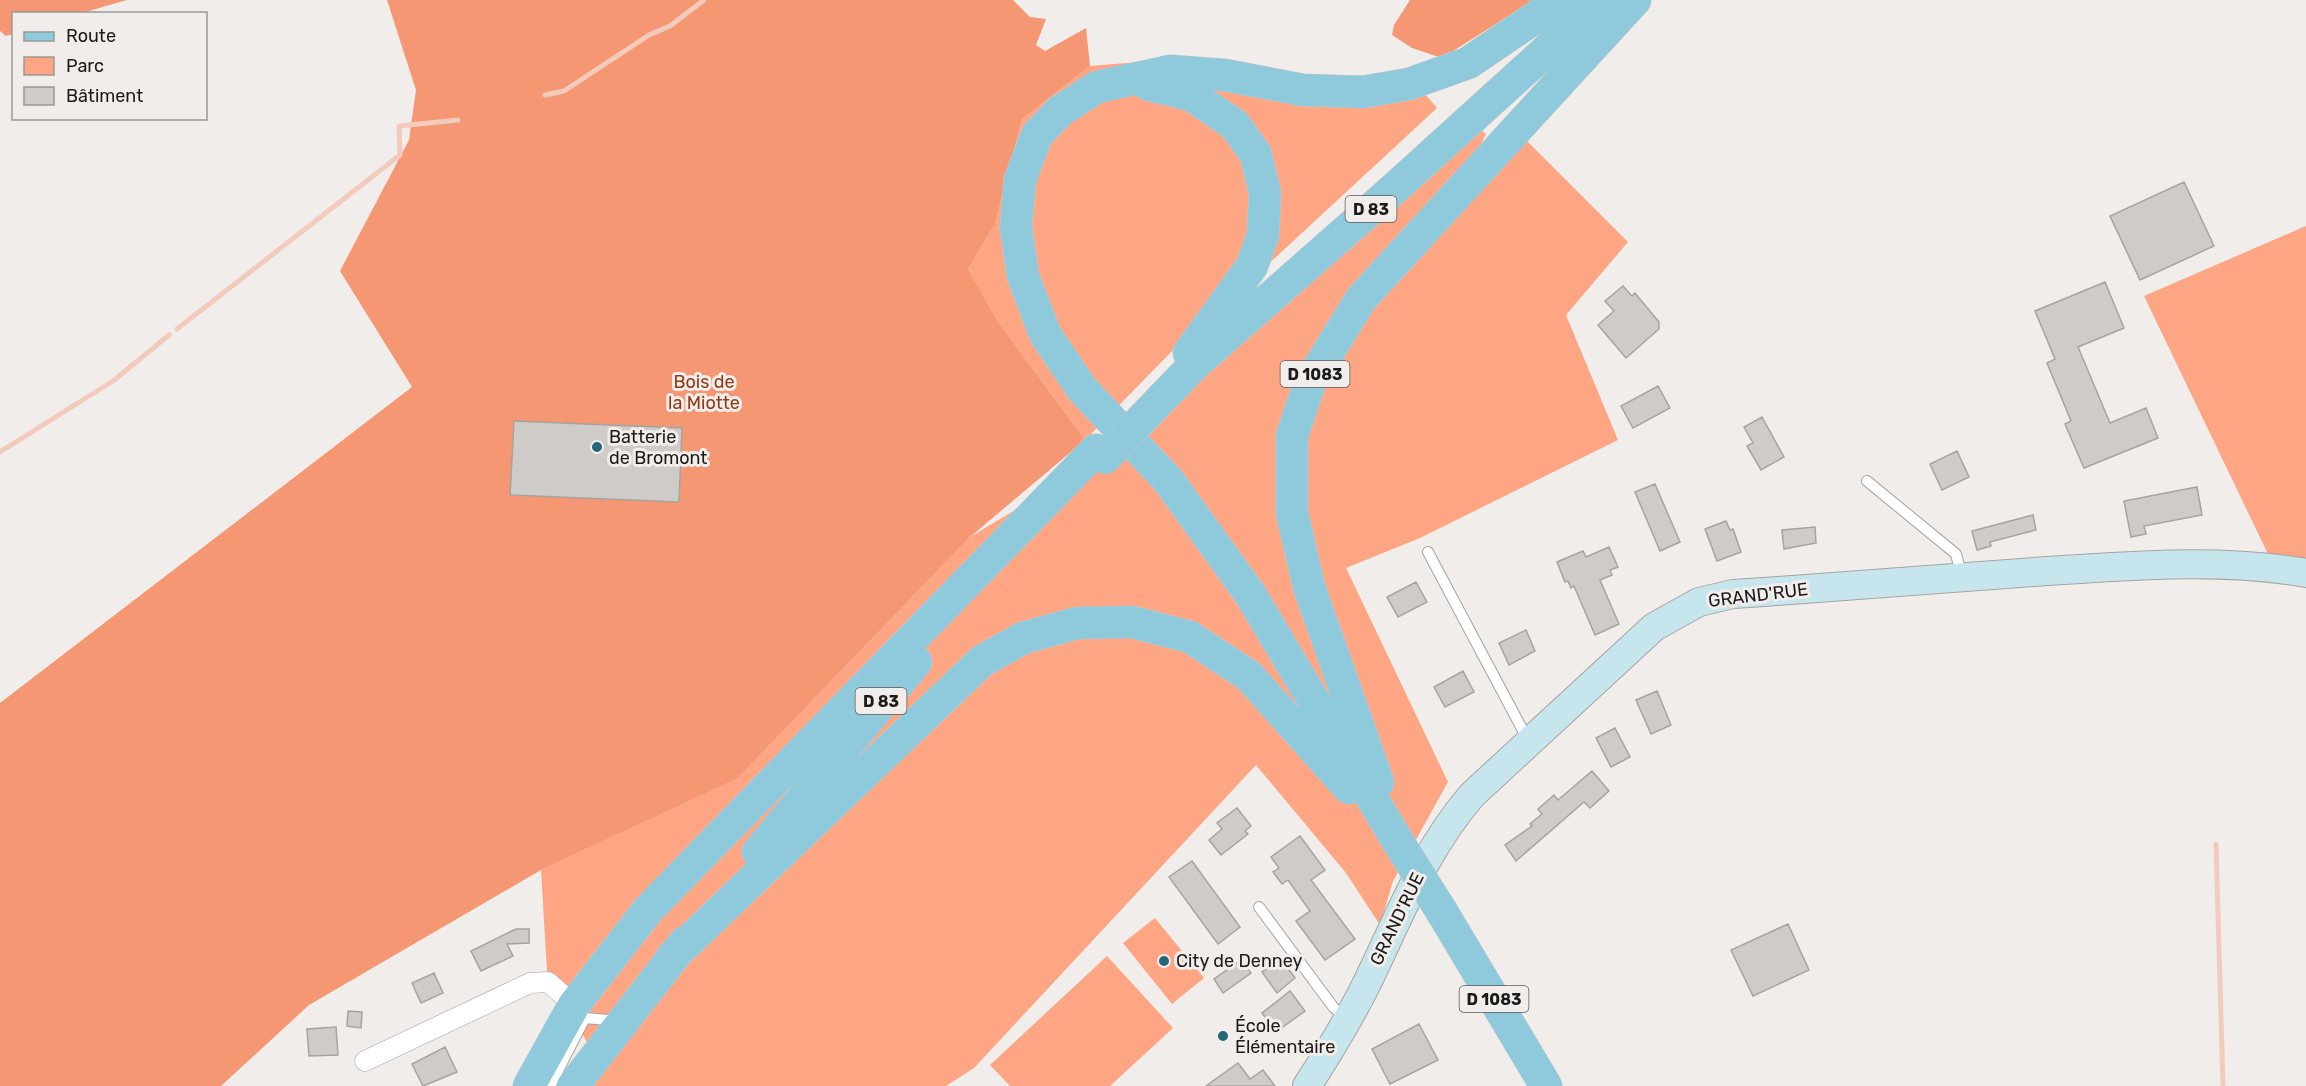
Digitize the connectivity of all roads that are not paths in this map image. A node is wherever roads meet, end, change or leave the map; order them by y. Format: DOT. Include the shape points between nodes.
graph roads {
  1 [pos="1561,0"];
  2 [pos="1572,0"];
  3 [pos="1602,0"];
  4 [pos="1635,0"];
  5 [pos="1127,80"];
  6 [pos="1188,354"];
  7 [pos="1136,416"];
  8 [pos="1100,454"];
  9 [pos="1867,481"];
  10 [pos="1428,552"];
  11 [pos="2306,573"];
  12 [pos="1962,577"];
  13 [pos="1529,742"];
  14 [pos="1400,845"];
  15 [pos="1259,907"];
  16 [pos="672,957"];
  17 [pos="579,1012"];
  18 [pos="1348,1018"];
  19 [pos="622,1021"];
  20 [pos="365,1061"];
  21 [pos="529,1086"];
  22 [pos="550,1086"];
  23 [pos="573,1086"];
  24 [pos="1306,1086"];
  25 [pos="1546,1086"];
  1 -- 5 [label="main road, D 1083" via="1468,63 1409,84 1363,92 1303,90 1224,75 1170,71"];
  2 -- 6 [label="main road, D 83"];
  3 -- 7 [label="main road, D 83" via="1396,188"];
  4 -- 14 [label="main road, D 1083" via="1361,299 1310,382 1292,436 1292,513 1309,587"];
  5 -- 6 [label="main road, D 1083" via="1191,95 1235,124 1256,155 1265,194 1263,235 1252,266"];
  5 -- 14 [label="main road, D 1083" via="1097,87 1060,111 1037,135 1020,180 1016,226 1027,285 1044,334 1082,389 1168,480 1250,594"];
  6 -- 7 [label="main road, D 83"];
  7 -- 8 [label="main road, D 83, bridge"];
  8 -- 16 [label="main road, D 83" via="898,681"];
  8 -- 17 [label="main road, D 83" via="648,910"];
  9 -- 12 [label="lane" via="1956,554"];
  10 -- 13 [label="lane"];
  11 -- 12 [label="street, GRAND'RUE" via="2203,563"];
  12 -- 13 [label="street, GRAND'RUE" via="1733,594 1699,602 1654,627"];
  13 -- 18 [label="street, GRAND'RUE" via="1449,822 1429,854"];
  14 -- 16 [label="main road, D 1083" via="1249,676 1190,637 1132,622 1077,623 1023,638 982,662"];
  14 -- 25 [label="main road, D 1083, bridge"];
  15 -- 18 [label="lane" via="1334,1008"];
  16 -- 19 [label="main road, D 83"];
  17 -- 19 [label="lane"];
  17 -- 20 [label="street" via="548,982 530,983"];
  17 -- 21 [label="main road, D 83"];
  17 -- 22 [label="lane"];
  18 -- 24 [label="street, GRAND'RUE"];
  19 -- 23 [label="main road, D 83"];
}
